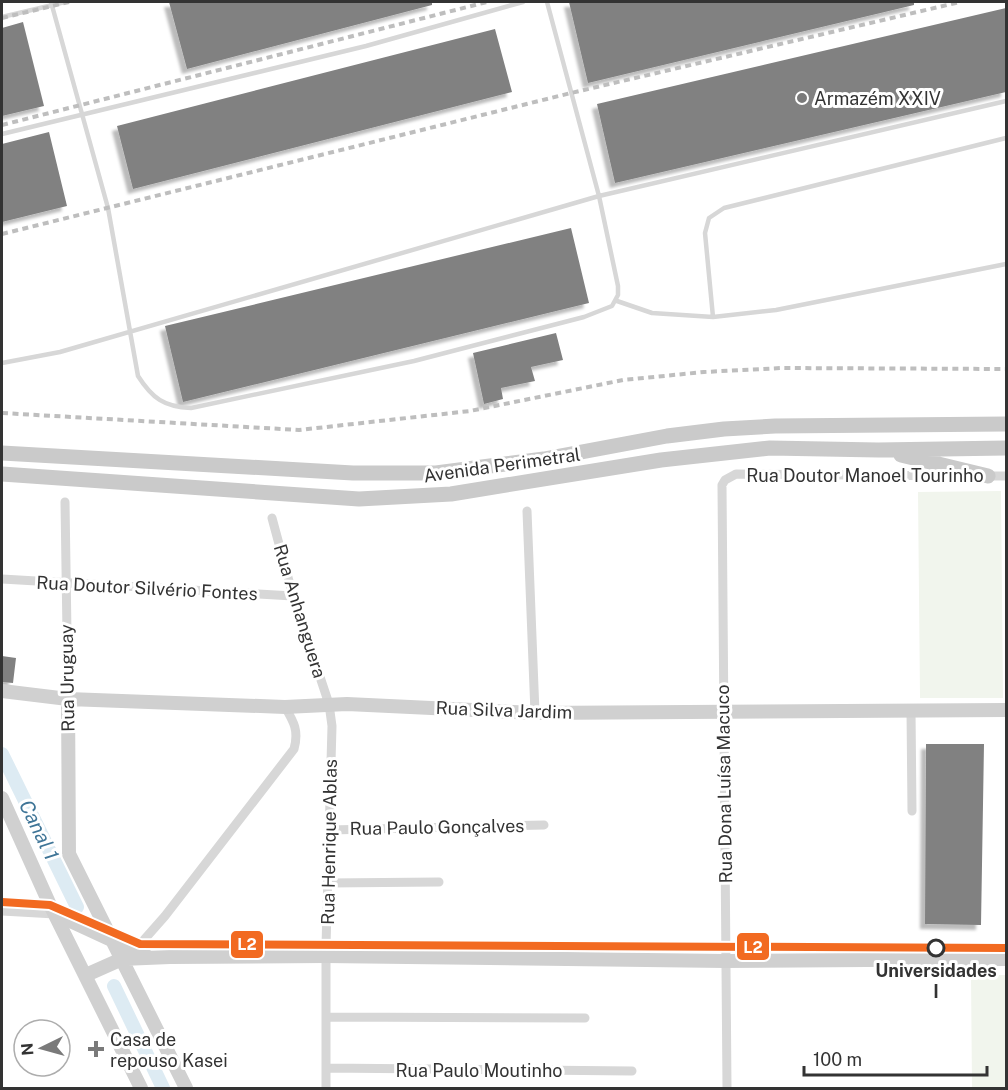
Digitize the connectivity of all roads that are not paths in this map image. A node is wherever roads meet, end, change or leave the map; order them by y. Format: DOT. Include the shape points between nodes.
graph roads {
  1 [pos="65,2"];
  2 [pos="523,2"];
  3 [pos="547,2"];
  4 [pos="52,3"];
  5 [pos="2,17"];
  6 [pos="1006,100"];
  7 [pos="82,115"];
  8 [pos="2,134"];
  9 [pos="1006,138"];
  10 [pos="599,196"];
  11 [pos="1006,264"];
  12 [pos="617,301"];
  13 [pos="712,317"];
  14 [pos="130,331"];
  15 [pos="2,363"];
  16 [pos="1006,424"];
  17 [pos="1006,448"];
  18 [pos="878,450"];
  19 [pos="2,453"];
  20 [pos="2,474"];
  21 [pos="988,476"];
  22 [pos="1006,476"];
  23 [pos="725,480"];
  24 [pos="65,502"];
  25 [pos="527,511"];
  26 [pos="272,518"];
  27 [pos="2,579"];
  28 [pos="66,583"];
  29 [pos="293,596"];
  30 [pos="2,691"];
  31 [pos="68,699"];
  32 [pos="329,704"];
  33 [pos="285,707"];
  34 [pos="911,710"];
  35 [pos="1006,710"];
  36 [pos="723,712"];
  37 [pos="535,713"];
  38 [pos="2,798"];
  39 [pos="912,812"];
  40 [pos="544,825"];
  41 [pos="330,830"];
  42 [pos="440,882"];
  43 [pos="328,883"];
  44 [pos="2,911"];
  45 [pos="55,914"];
  46 [pos="113,940"];
  47 [pos="135,950"];
  48 [pos="326,956"];
  49 [pos="149,957"];
  50 [pos="122,959"];
  51 [pos="1006,959"];
  52 [pos="725,961"];
  53 [pos="86,975"];
  54 [pos="326,1017"];
  55 [pos="585,1018"];
  56 [pos="326,1068"];
  57 [pos="632,1071"];
  58 [pos="141,1089"];
  59 [pos="186,1089"];
  60 [pos="326,1089"];
  61 [pos="727,1089"];
  1 -- 4 [label="lane"];
  2 -- 7 [label="lane" via="366,46"];
  3 -- 10 [label="lane"];
  4 -- 5 [label="lane"];
  4 -- 7 [label="lane"];
  6 -- 10 [label="lane"];
  7 -- 8 [label="lane"];
  7 -- 14 [label="lane" via="108,208"];
  9 -- 13 [label="lane" via="724,208 709,218 705,233"];
  10 -- 12 [label="lane" via="618,286"];
  10 -- 14 [label="lane"];
  11 -- 13 [label="lane" via="776,310"];
  12 -- 13 [label="lane" via="652,313"];
  12 -- 14 [label="lane" via="604,311 584,317 414,361 191,408 160,401 146,388 138,376"];
  14 -- 15 [label="lane" via="60,352"];
  16 -- 19 [label="main road, Avenida Perimetral" via="724,429 436,473 353,473"];
  17 -- 18 [label="main road, Avenida Perimetral"];
  18 -- 20 [label="main road, Avenida Perimetral" via="770,448 661,460 451,494 371,498"];
  18 -- 21 [label="main road"];
  21 -- 22 [label="street, Rua Doutor Manoel Tourinho"];
  21 -- 23 [label="street, Rua Doutor Manoel Tourinho" via="736,474"];
  23 -- 36 [label="street, Rua Dona Luísa Macuco" via="721,492"];
  24 -- 28 [label="street, Rua Uruguay"];
  25 -- 37 [label="street"];
  26 -- 29 [label="street, Rua Anhanguera"];
  27 -- 28 [label="street, Rua Doutor Silvério Fontes"];
  28 -- 29 [label="street, Rua Doutor Silvério Fontes"];
  28 -- 31 [label="street, Rua Uruguay"];
  29 -- 32 [label="street, Rua Anhanguera"];
  30 -- 31 [label="street, Rua Silva Jardim"];
  31 -- 33 [label="street, Rua Silva Jardim"];
  31 -- 46 [label="street, Rua Uruguay" via="69,854"];
  32 -- 33 [label="street, Rua Silva Jardim"];
  32 -- 37 [label="street, Rua Silva Jardim"];
  32 -- 41 [label="street, Rua Henrique Ablas"];
  33 -- 47 [label="street" via="295,722 294,748"];
  34 -- 35 [label="street, Rua Silva Jardim"];
  34 -- 36 [label="street, Rua Silva Jardim"];
  34 -- 39 [label="street"];
  36 -- 37 [label="street, Rua Silva Jardim"];
  36 -- 52 [label="street, Rua Dona Luísa Macuco"];
  38 -- 45 [label="street"];
  40 -- 41 [label="street, Rua Paulo Gonçalves"];
  41 -- 43 [label="street, Rua Henrique Ablas"];
  42 -- 43 [label="street"];
  43 -- 48 [label="street, Rua Henrique Ablas"];
  44 -- 45 [label="street"];
  45 -- 46 [label="street"];
  45 -- 53 [label="street"];
  46 -- 47 [label="street"];
  46 -- 50 [label="street"];
  47 -- 49 [label="street"];
  48 -- 49 [label="street"];
  48 -- 52 [label="street"];
  48 -- 54 [label="street, Rua Henrique Ablas"];
  49 -- 50 [label="street"];
  50 -- 53 [label="street"];
  50 -- 59 [label="street"];
  51 -- 52 [label="street"];
  52 -- 61 [label="street, Rua Dona Luísa Macuco"];
  53 -- 58 [label="street"];
  54 -- 55 [label="street"];
  54 -- 56 [label="street, Rua Henrique Ablas"];
  56 -- 57 [label="street, Rua Paulo Moutinho"];
  56 -- 60 [label="street, Rua Henrique Ablas"];
}
